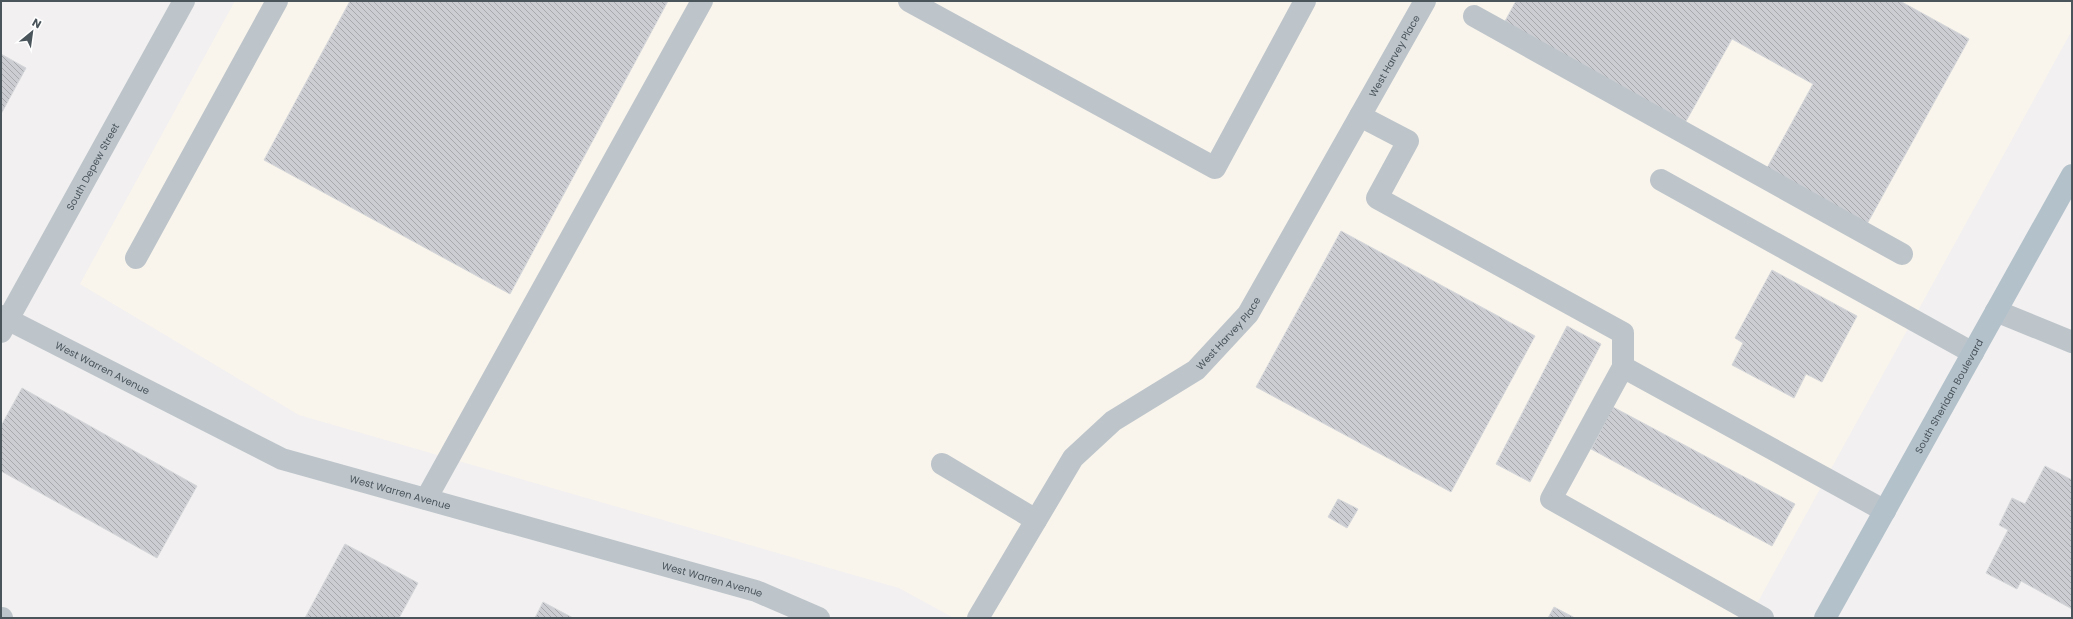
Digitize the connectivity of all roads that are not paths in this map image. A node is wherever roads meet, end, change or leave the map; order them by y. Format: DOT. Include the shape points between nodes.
graph roads {
  1 [pos="184,1"];
  2 [pos="277,1"];
  3 [pos="702,1"];
  4 [pos="909,1"];
  5 [pos="1305,1"];
  6 [pos="1425,1"];
  7 [pos="1474,16"];
  8 [pos="1360,116"];
  9 [pos="2072,175"];
  10 [pos="1661,180"];
  11 [pos="1902,254"];
  12 [pos="136,258"];
  13 [pos="1996,311"];
  14 [pos="3,323"];
  15 [pos="2072,342"];
  16 [pos="1973,353"];
  17 [pos="1623,367"];
  18 [pos="942,464"];
  19 [pos="426,499"];
  20 [pos="1885,511"];
  21 [pos="1036,520"];
  22 [pos="819,618"];
  23 [pos="978,618"];
  24 [pos="1763,618"];
  25 [pos="1825,618"];
  1 -- 14 [label="street, South Depew Street"];
  2 -- 12 [label="street"];
  3 -- 19 [label="street"];
  4 -- 5 [label="street" via="1215,168"];
  6 -- 8 [label="street, West Harvey Place"];
  7 -- 11 [label="street"];
  8 -- 17 [label="street" via="1408,141 1377,198 1623,333"];
  8 -- 21 [label="street, West Harvey Place" via="1248,314 1196,370 1113,421 1073,458"];
  9 -- 13 [label="main road, South Sheridan Boulevard"];
  10 -- 16 [label="street"];
  13 -- 15 [label="street"];
  13 -- 16 [label="main road, South Sheridan Boulevard"];
  14 -- 19 [label="street, West Warren Avenue" via="282,459"];
  16 -- 20 [label="main road, South Sheridan Boulevard"];
  17 -- 20 [label="street"];
  17 -- 24 [label="street" via="1551,499"];
  18 -- 21 [label="street"];
  19 -- 22 [label="street, West Warren Avenue" via="756,591"];
  20 -- 25 [label="main road, South Sheridan Boulevard"];
  21 -- 23 [label="street, West Harvey Place"];
}
